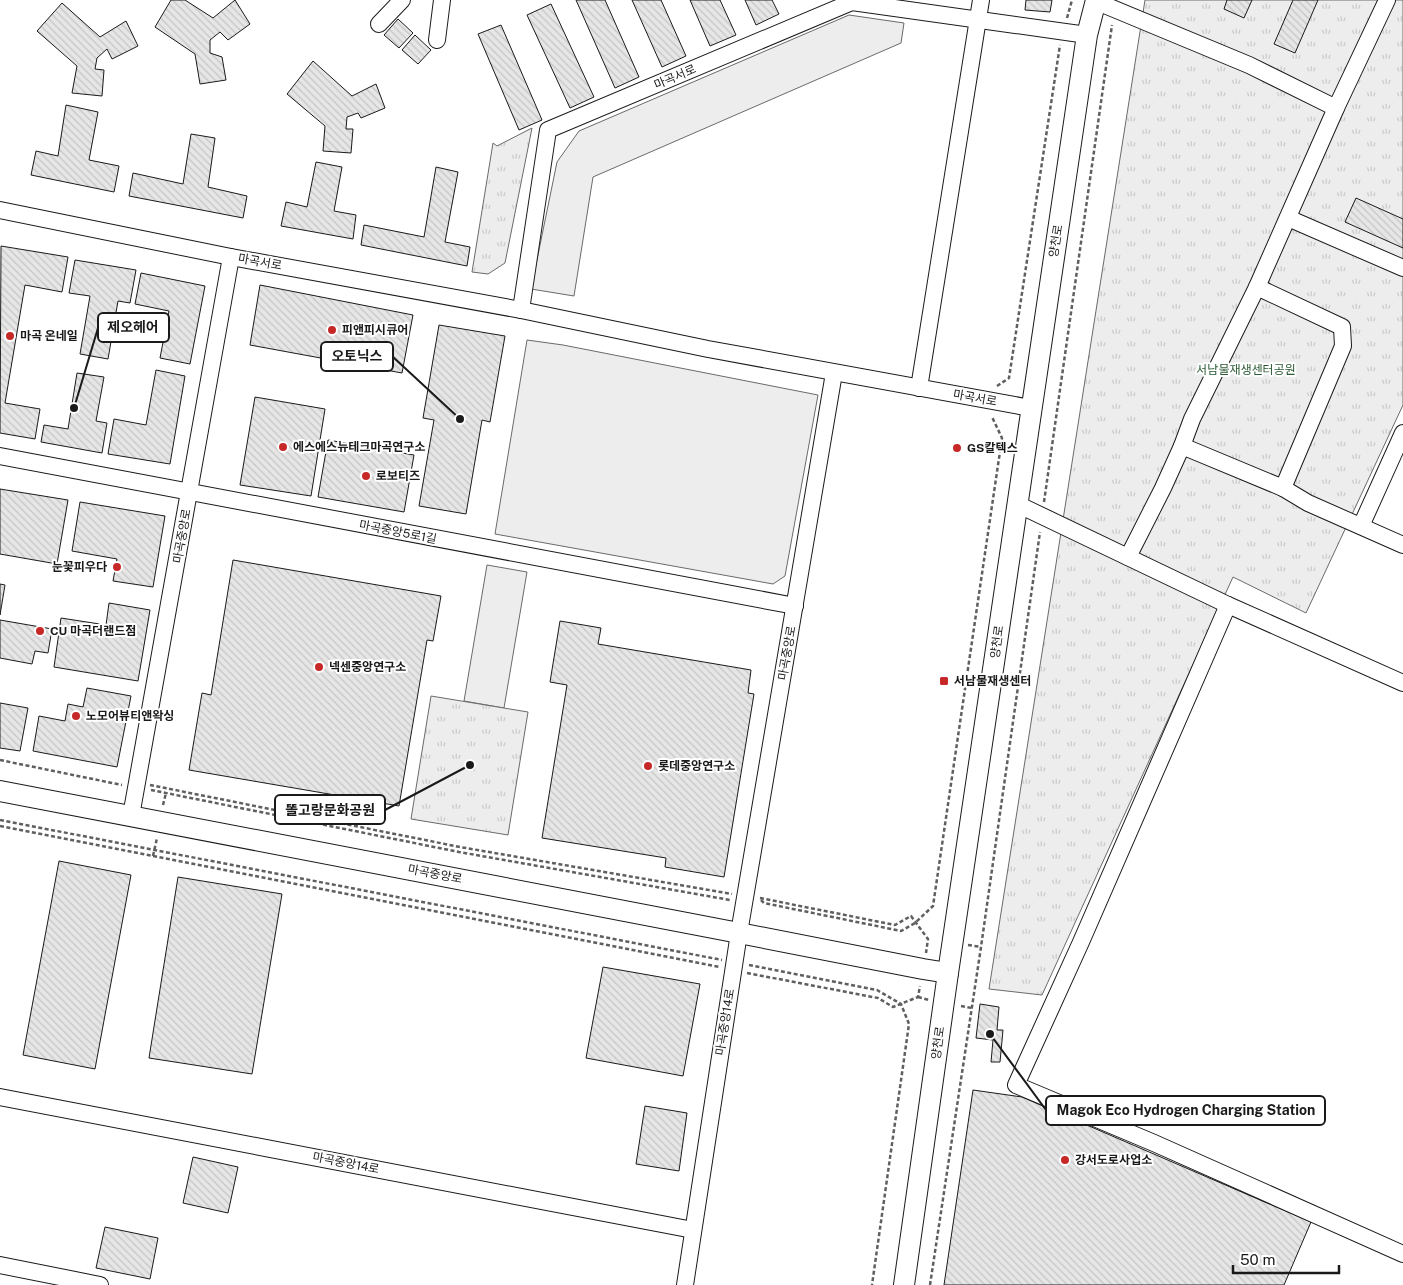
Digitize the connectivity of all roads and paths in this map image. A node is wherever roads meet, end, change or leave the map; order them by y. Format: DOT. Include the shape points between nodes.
graph roads {
  1 [pos="402,0"];
  2 [pos="442,0"];
  3 [pos="981,0"];
  4 [pos="1072,0"];
  5 [pos="1095,0"];
  6 [pos="1387,0"];
  7 [pos="851,1"];
  8 [pos="1116,9"];
  9 [pos="978,20"];
  10 [pos="379,24"];
  11 [pos="1063,32"];
  12 [pos="1087,35"];
  13 [pos="437,40"];
  14 [pos="1336,108"];
  15 [pos="0,210"];
  16 [pos="1288,218"];
  17 [pos="231,257"];
  18 [pos="1403,268"];
  19 [pos="1257,287"];
  20 [pos="521,310"];
  21 [pos="834,372"];
  22 [pos="997,386"];
  23 [pos="919,388"];
  24 [pos="1031,408"];
  25 [pos="992,417"];
  26 [pos="1403,433"];
  27 [pos="1182,446"];
  28 [pos="0,456"];
  29 [pos="1283,488"];
  30 [pos="190,492"];
  31 [pos="1017,504"];
  32 [pos="1042,516"];
  33 [pos="1361,526"];
  34 [pos="1403,544"];
  35 [pos="1128,557"];
  36 [pos="1228,605"];
  37 [pos="796,606"];
  38 [pos="1403,683"];
  39 [pos="0,760"];
  40 [pos="127,780"];
  41 [pos="148,785"];
  42 [pos="0,791"];
  43 [pos="131,816"];
  44 [pos="0,820"];
  45 [pos="0,826"];
  46 [pos="915,923"];
  47 [pos="739,933"];
  48 [pos="734,966"];
  49 [pos="948,973"];
  50 [pos="901,1004"];
  51 [pos="0,1096"];
  52 [pos="693,1230"];
  53 [pos="1403,1254"];
  54 [pos="0,1265"];
  55 [pos="100,1285"];
  56 [pos="685,1285"];
  57 [pos="872,1285"];
  58 [pos="904,1285"];
  59 [pos="930,1285"];
  1 -- 10 [label="street"];
  2 -- 13 [label="street"];
  3 -- 9 [label="street"];
  4 -- 11 [label="path"];
  5 -- 8 [label="street"];
  5 -- 12 [label="main road, 양천로"];
  6 -- 14 [label="street"];
  7 -- 9 [label="street, 마곡서로"];
  7 -- 20 [label="street, 마곡서로" via="548,130"];
  8 -- 14 [label="street" via="1249,65"];
  8 -- 32 [label="path"];
  9 -- 11 [label="street, 마곡서로"];
  9 -- 23 [label="street"];
  11 -- 12 [label="street, 마곡서로"];
  11 -- 22 [label="path" via="1009,378"];
  12 -- 24 [label="main road, 양천로"];
  14 -- 16 [label="street"];
  15 -- 17 [label="street, 마곡서로"];
  16 -- 18 [label="street"];
  16 -- 19 [label="street"];
  17 -- 20 [label="street, 마곡서로"];
  17 -- 30 [label="street, 마곡중앙로"];
  19 -- 27 [label="street"];
  19 -- 29 [label="street" via="1342,327 1343,346"];
  20 -- 21 [label="street, 마곡서로"];
  21 -- 23 [label="street, 마곡서로"];
  21 -- 37 [label="street, 마곡중앙로"];
  23 -- 24 [label="street, 마곡서로"];
  24 -- 31 [label="main road, 양천로"];
  25 -- 46 [label="path" via="1002,438 933,906"];
  26 -- 33 [label="street"];
  27 -- 29 [label="street"];
  27 -- 35 [label="street"];
  28 -- 30 [label="street, 마곡중앙5로1길"];
  29 -- 33 [label="street" via="1308,503"];
  30 -- 37 [label="street, 마곡중앙5로1길"];
  30 -- 43 [label="street, 마곡중앙로"];
  31 -- 32 [label="street"];
  31 -- 49 [label="main road, 양천로"];
  32 -- 35 [label="street"];
  32 -- 59 [label="path"];
  33 -- 34 [label="street"];
  35 -- 36 [label="street"];
  36 -- 38 [label="street"];
  36 -- 53 [label="street" via="1016,1086 1163,1147"];
  37 -- 47 [label="street, 마곡중앙로"];
  39 -- 40 [label="path" via="123,785"];
  41 -- 41 [label="path" via="460,847 737,894 730,900 458,852 150,790"];
  42 -- 43 [label="main road, 마곡중앙로"];
  43 -- 47 [label="main road, 마곡중앙로"];
  44 -- 48 [label="path"];
  45 -- 48 [label="path"];
  46 -- 46 [label="path" via="911,916 895,925 760,898 764,904 900,931"];
  47 -- 48 [label="street, 마곡중앙14로"];
  47 -- 49 [label="main road, 마곡중앙로"];
  48 -- 50 [label="path" via="878,990"];
  48 -- 50 [label="path" via="878,998 893,1008"];
  48 -- 52 [label="street, 마곡중앙14로"];
  49 -- 58 [label="main road, 양천로"];
  50 -- 57 [label="path" via="909,1024"];
  51 -- 52 [label="street, 마곡중앙14로"];
  52 -- 56 [label="street, 마곡중앙14로"];
  54 -- 55 [label="street"];
}
